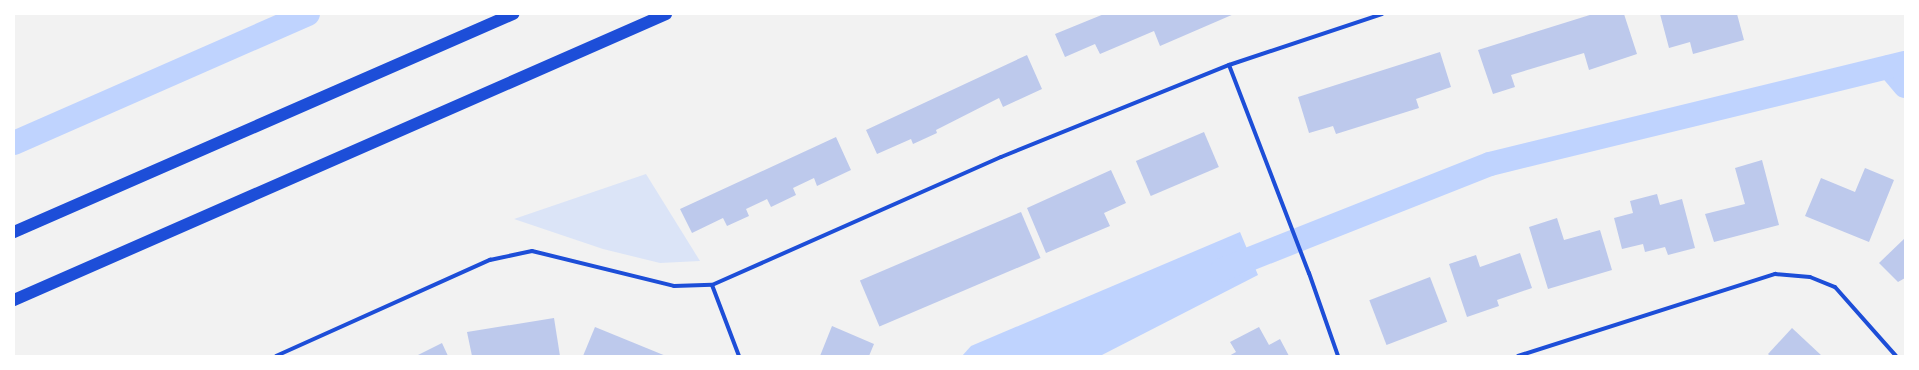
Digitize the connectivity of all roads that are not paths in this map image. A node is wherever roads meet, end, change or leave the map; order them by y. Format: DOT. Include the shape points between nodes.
graph roads {
  1 [pos="513,14"];
  2 [pos="666,14"];
  3 [pos="1382,14"];
  4 [pos="1229,65"];
  5 [pos="14,232"];
  6 [pos="712,285"];
  7 [pos="14,300"];
  8 [pos="1531,354"];
  9 [pos="276,356"];
  10 [pos="738,356"];
  11 [pos="1338,356"];
  12 [pos="1518,356"];
  13 [pos="1896,356"];
  1 -- 5 [label="highway"];
  2 -- 7 [label="highway"];
  3 -- 4 [label="street"];
  4 -- 6 [label="street" via="1002,157"];
  4 -- 11 [label="street"];
  6 -- 9 [label="street" via="674,286 532,251 490,260"];
  6 -- 10 [label="street"];
  8 -- 12 [label="street"];
  8 -- 13 [label="street" via="1775,274 1810,277 1835,287"];
}
